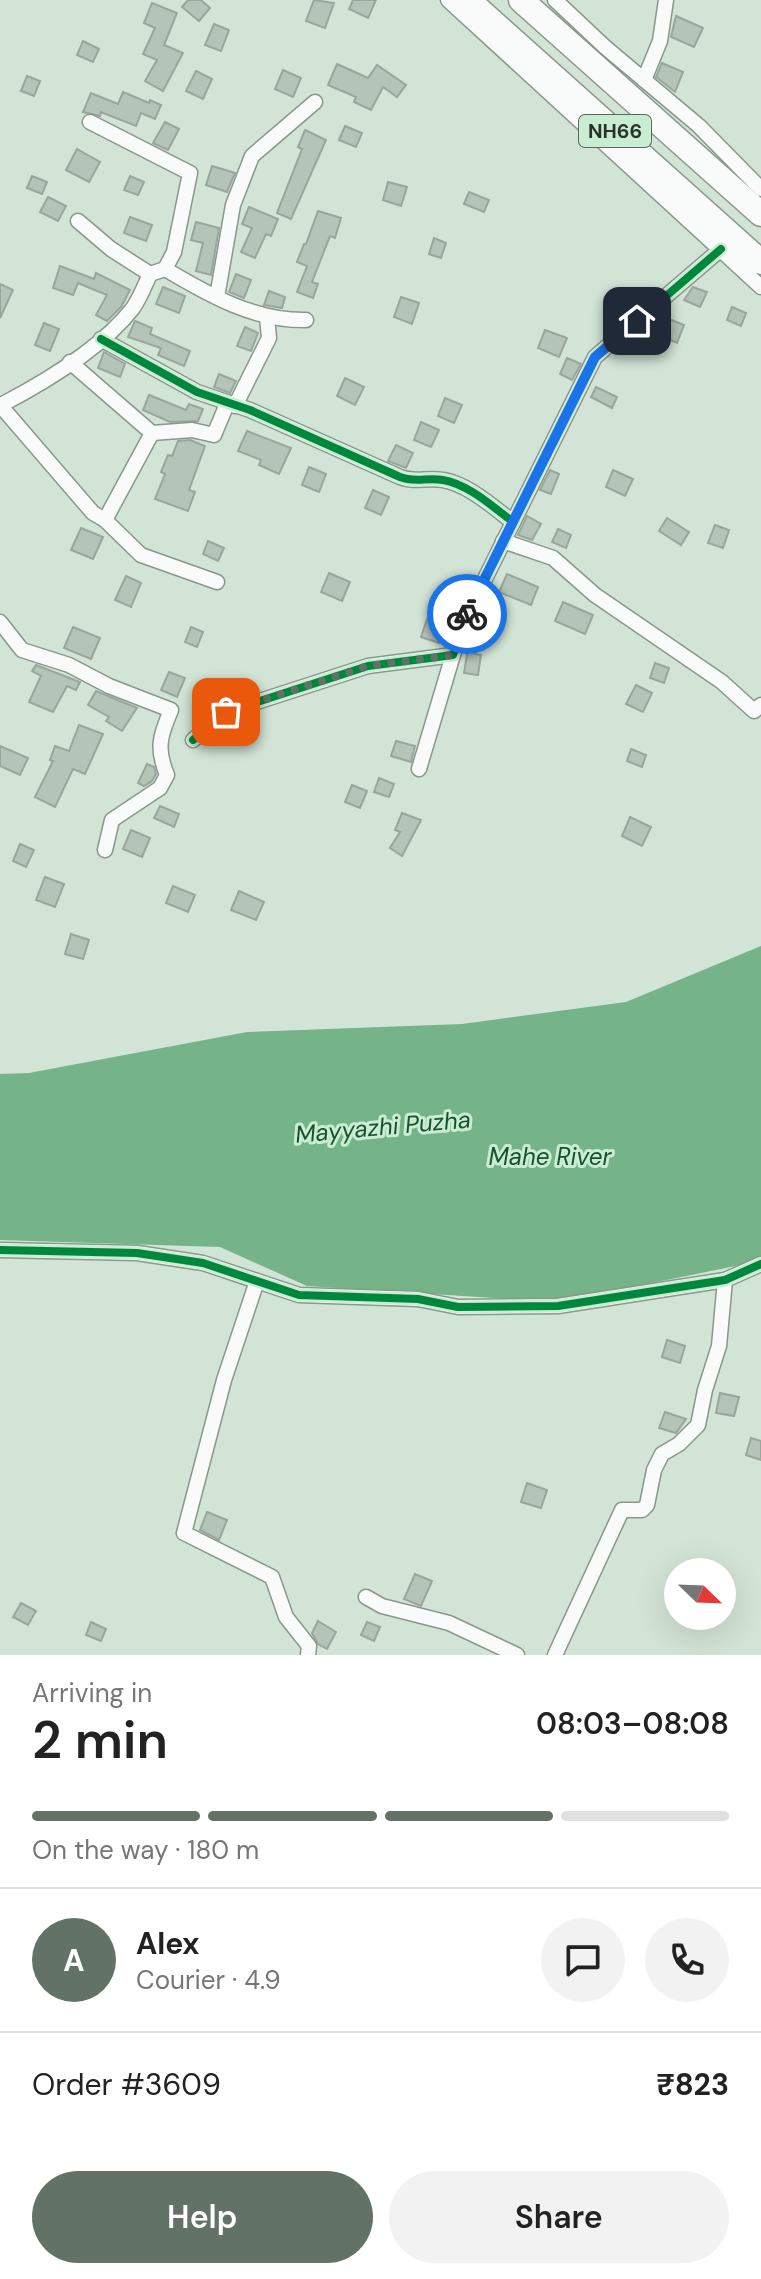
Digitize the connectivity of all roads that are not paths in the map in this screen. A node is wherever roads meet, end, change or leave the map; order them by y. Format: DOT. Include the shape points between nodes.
graph roads {
  1 [pos="448,0"];
  2 [pos="468,0"];
  3 [pos="521,0"];
  4 [pos="555,0"];
  5 [pos="666,0"];
  6 [pos="644,80"];
  7 [pos="315,102"];
  8 [pos="90,122"];
  9 [pos="761,189"];
  10 [pos="761,214"];
  11 [pos="78,221"];
  12 [pos="721,249"];
  13 [pos="761,262"];
  14 [pos="157,271"];
  15 [pos="761,274"];
  16 [pos="761,287"];
  17 [pos="217,297"];
  18 [pos="267,317"];
  19 [pos="306,320"];
  20 [pos="101,339"];
  21 [pos="70,362"];
  22 [pos="1,405"];
  23 [pos="231,405"];
  24 [pos="152,433"];
  25 [pos="105,520"];
  26 [pos="513,522"];
  27 [pos="503,541"];
  28 [pos="217,582"];
  29 [pos="0,622"];
  30 [pos="453,655"];
  31 [pos="761,705"];
  32 [pos="193,740"];
  33 [pos="419,769"];
  34 [pos="105,850"];
  35 [pos="0,1250"];
  36 [pos="761,1264"];
  37 [pos="725,1280"];
  38 [pos="257,1281"];
  39 [pos="366,1597"];
  40 [pos="308,1655"];
  41 [pos="517,1655"];
  42 [pos="555,1655"];
  1 -- 12 [label="street"];
  2 -- 13 [label="highway, NH66"];
  3 -- 10 [label="highway, NH66"];
  4 -- 6 [label="street"];
  5 -- 6 [label="street" via="660,41"];
  6 -- 9 [label="street"];
  7 -- 17 [label="street" via="252,156 233,205"];
  8 -- 14 [label="street" via="190,173 174,252"];
  11 -- 14 [label="street" via="111,249"];
  12 -- 15 [label="highway" via="743,257"];
  12 -- 16 [label="street"];
  12 -- 26 [label="street" via="595,357"];
  14 -- 17 [label="street"];
  14 -- 20 [label="street" via="134,306"];
  17 -- 18 [label="street"];
  18 -- 19 [label="street"];
  18 -- 23 [label="street" via="269,338"];
  20 -- 21 [label="street"];
  20 -- 23 [label="street"];
  21 -- 22 [label="street"];
  21 -- 24 [label="street"];
  22 -- 25 [label="street" via="93,513"];
  23 -- 24 [label="street" via="214,435 192,430"];
  23 -- 26 [label="street" via="411,482 445,480 463,487"];
  24 -- 25 [label="street"];
  25 -- 28 [label="street" via="141,555"];
  26 -- 27 [label="street"];
  27 -- 30 [label="street"];
  27 -- 31 [label="street" via="553,558 595,595 722,682 754,711"];
  29 -- 34 [label="street" via="22,650 171,710 159,755 167,775 160,788 112,820"];
  30 -- 32 [label="street" via="368,666 226,712"];
  30 -- 33 [label="street"];
  35 -- 38 [label="street" via="137,1253 203,1263"];
  36 -- 37 [label="street"];
  37 -- 38 [label="street" via="558,1306 512,1308 299,1295"];
  37 -- 42 [label="street" via="719,1346 698,1425 662,1454 647,1505 622,1510 616,1517"];
  38 -- 40 [label="street" via="224,1380 184,1533 272,1577 286,1617 309,1646"];
  39 -- 41 [label="street" via="449,1623"];
}
